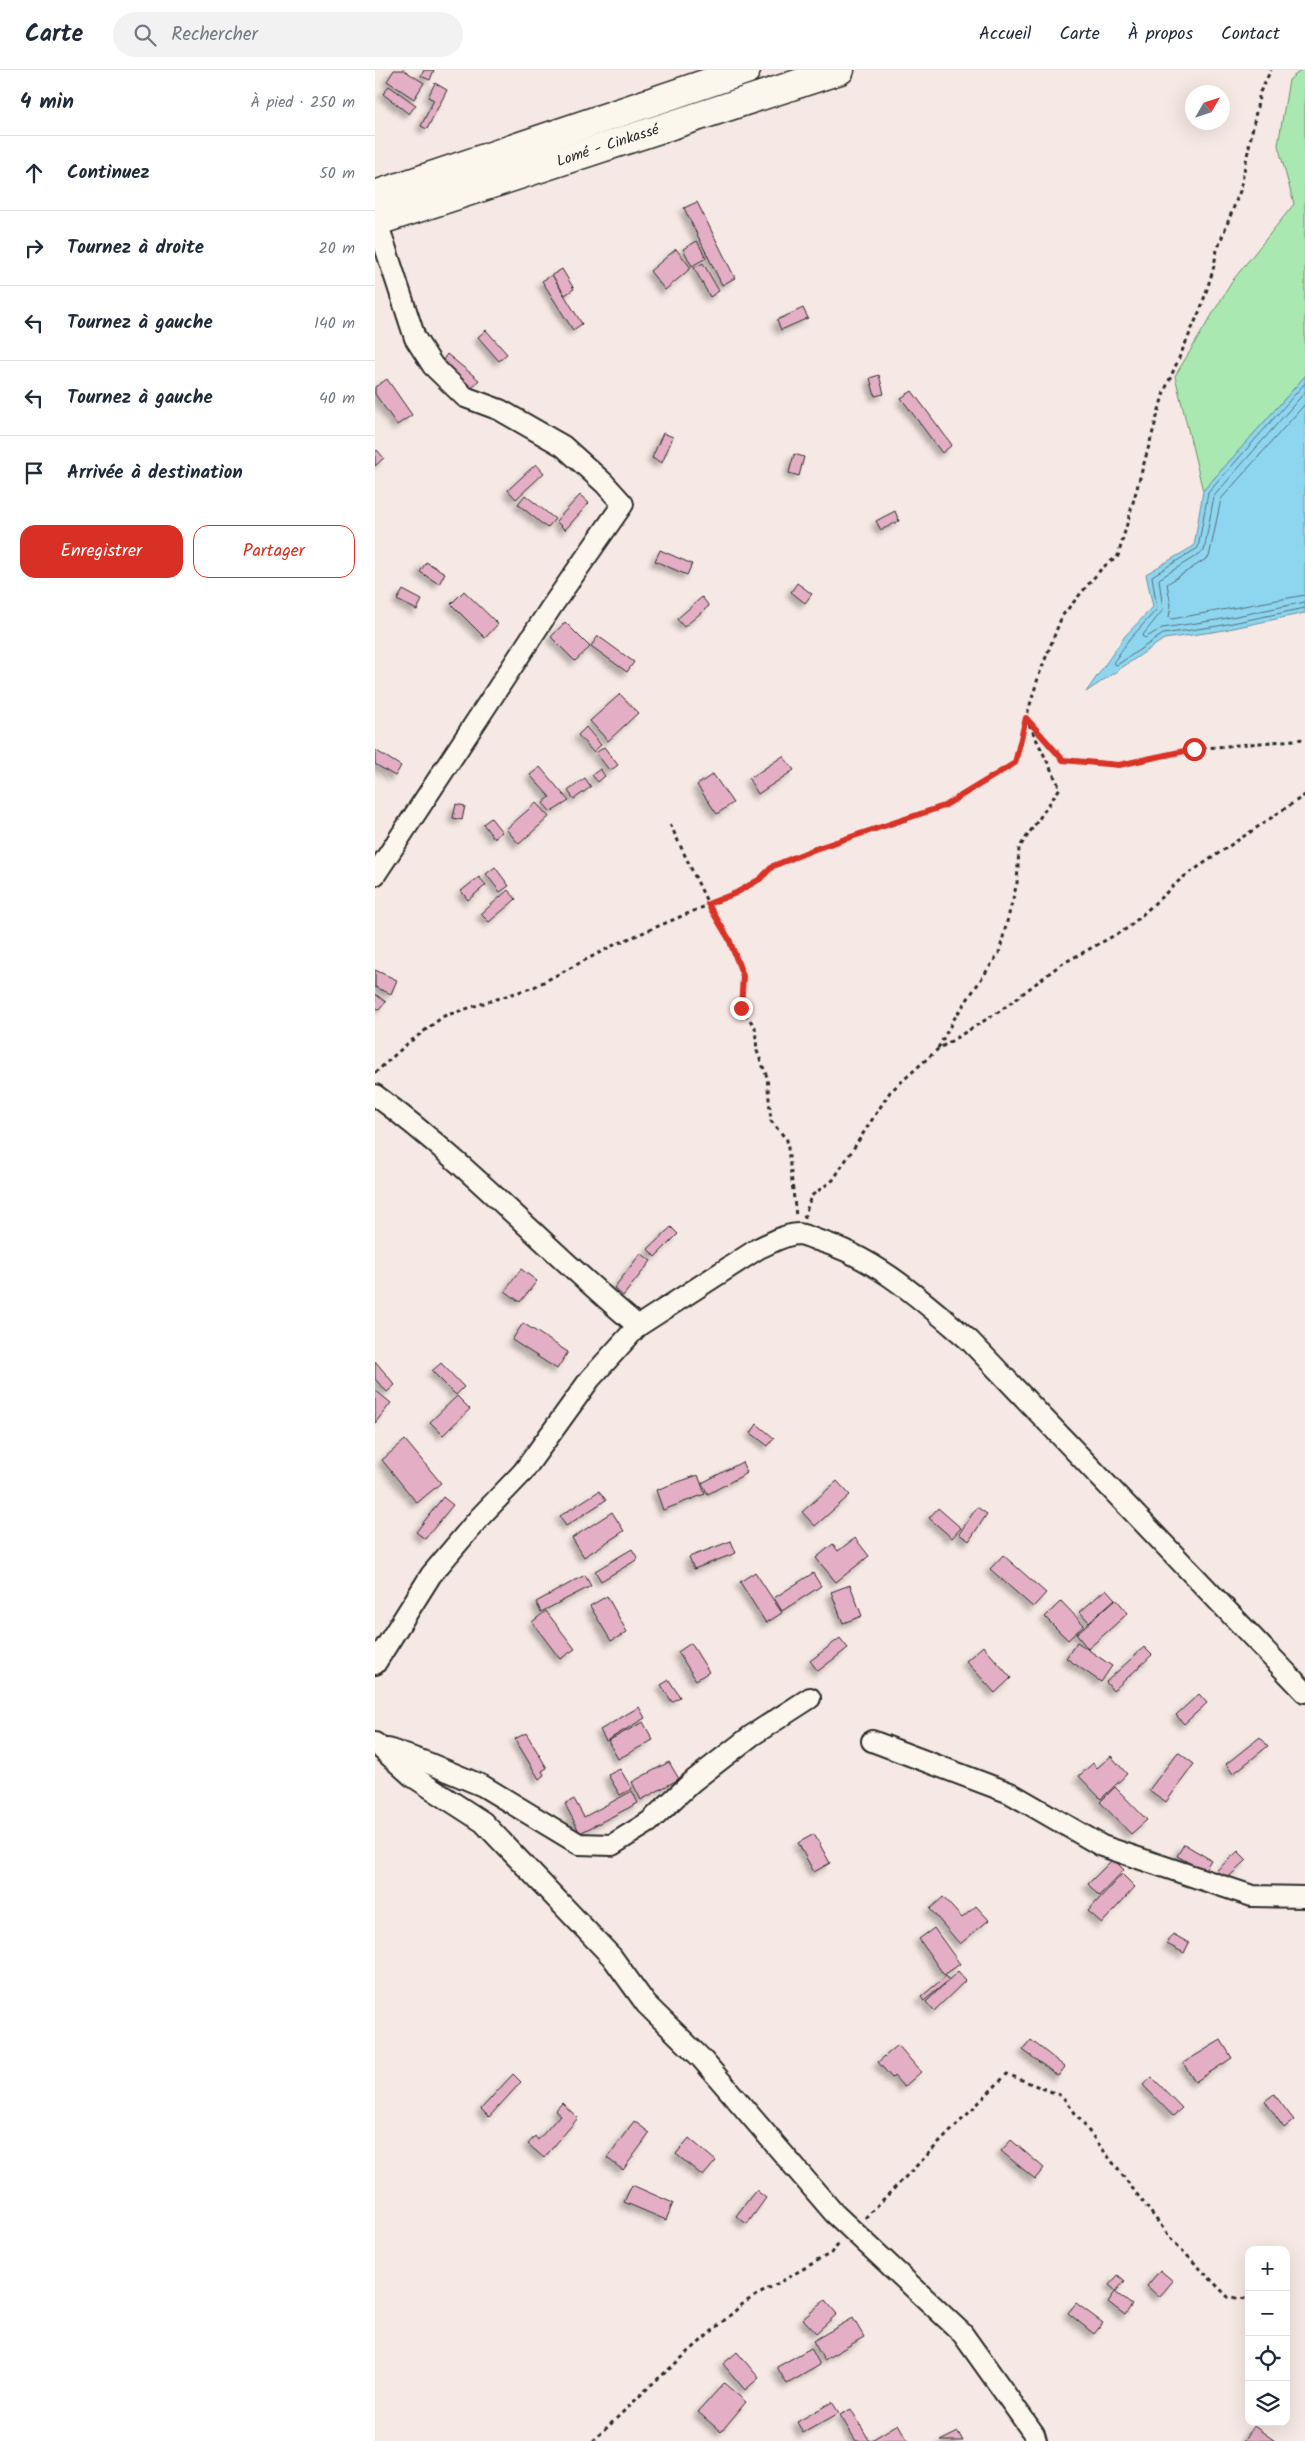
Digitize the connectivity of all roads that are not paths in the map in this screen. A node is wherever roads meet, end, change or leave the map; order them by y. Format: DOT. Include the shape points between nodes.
graph roads {
  1 [pos="746,70"];
  2 [pos="840,70"];
  3 [pos="376,213"];
  4 [pos="375,875"];
  5 [pos="375,1094"];
  6 [pos="638,1326"];
  7 [pos="375,1664"];
  8 [pos="1305,1692"];
  9 [pos="810,1698"];
  10 [pos="872,1741"];
  11 [pos="377,1745"];
  12 [pos="1305,1898"];
  13 [pos="1036,2441"];
  1 -- 3 [label="highway, Lomé - Cinkassé"];
  2 -- 3 [label="highway, Lomé - Cinkassé"];
  3 -- 4 [label="street" via="415,338 433,366 465,397 500,410 563,446 605,483 623,504"];
  5 -- 6 [label="street" via="481,1182 540,1240"];
  6 -- 7 [label="street" via="590,1380 523,1472 431,1575"];
  6 -- 8 [label="street" via="779,1238 799,1234 831,1244 868,1264 914,1293 970,1341"];
  9 -- 11 [label="street" via="751,1736 693,1781 649,1822 612,1844 579,1844 483,1786 428,1762"];
  10 -- 12 [label="street" via="1010,1792 1102,1846 1252,1896"];
  11 -- 13 [label="street" via="412,1776 483,1822 612,1958 647,2004 701,2058 834,2213 962,2333"];
}
